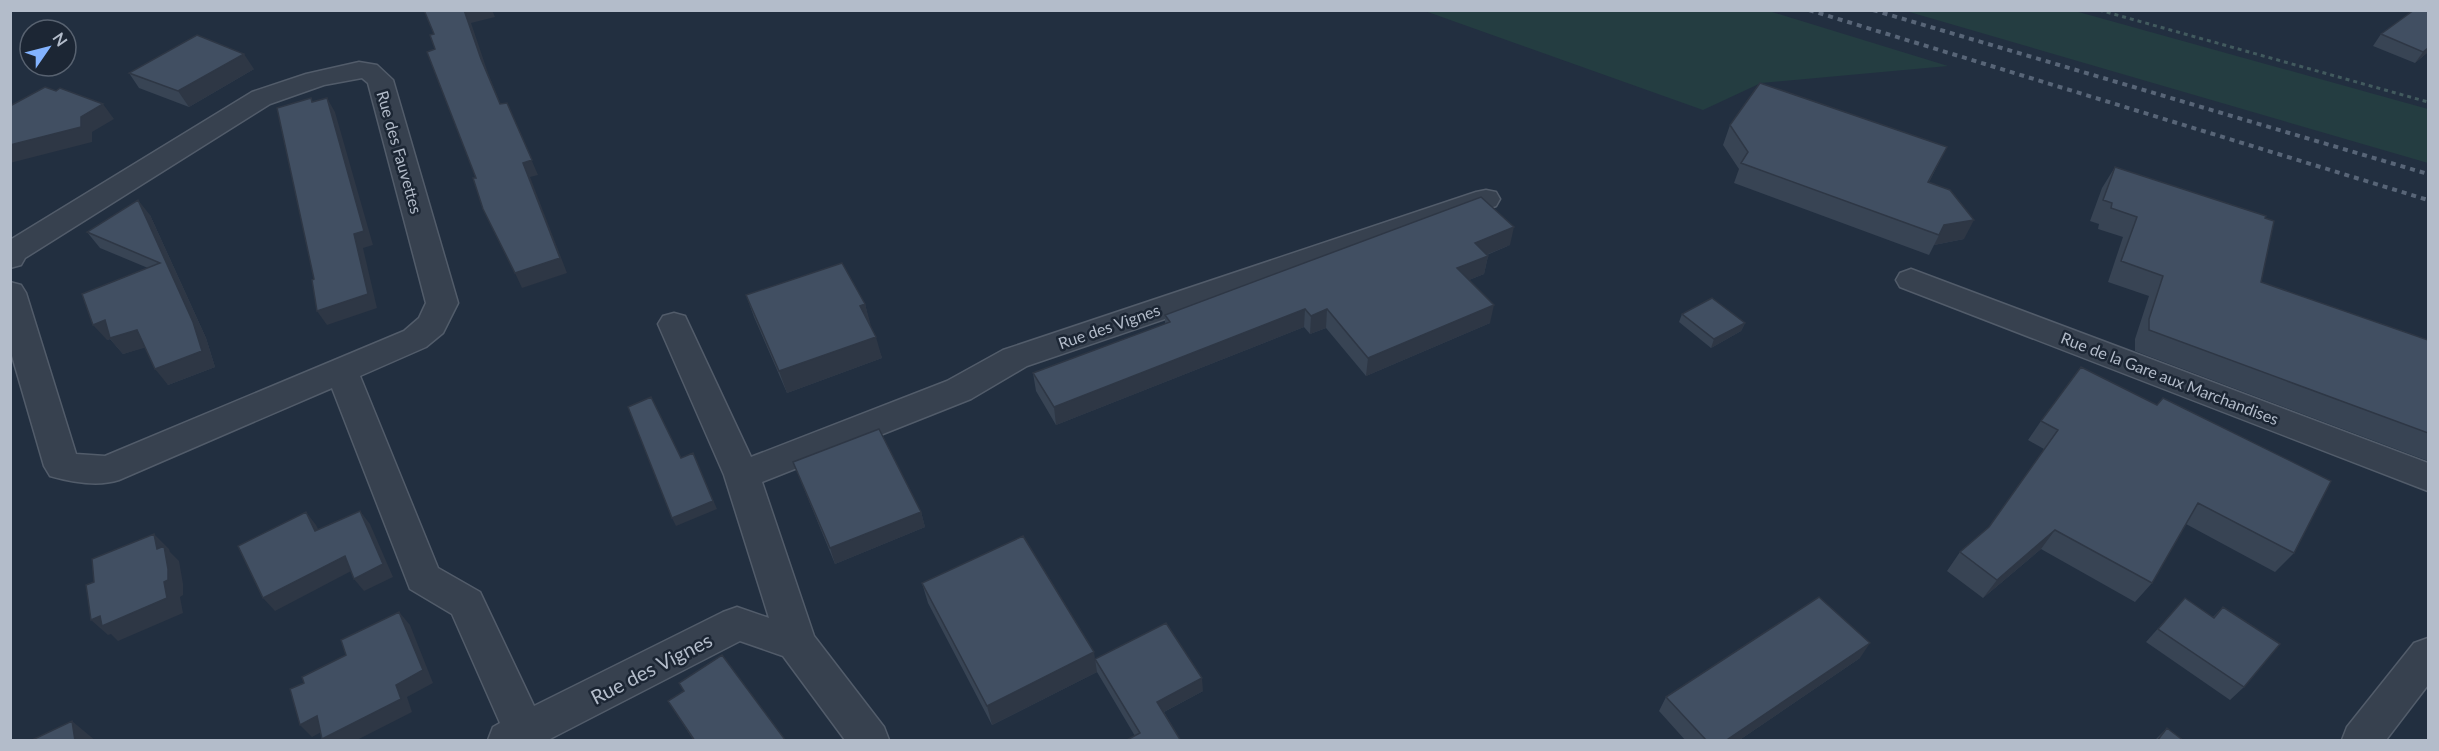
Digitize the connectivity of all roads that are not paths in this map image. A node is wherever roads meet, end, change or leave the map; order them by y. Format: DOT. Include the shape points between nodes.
graph roads {
  1 [pos="1486,199"];
  2 [pos="10,258"];
  3 [pos="1911,280"];
  4 [pos="10,293"];
  5 [pos="674,324"];
  6 [pos="342,371"];
  7 [pos="742,475"];
  8 [pos="2428,477"];
  9 [pos="797,644"];
  10 [pos="2428,655"];
  11 [pos="517,736"];
  12 [pos="869,741"];
  13 [pos="2362,741"];
  1 -- 7 [label="street, Rue des Vignes" via="1015,358 959,390"];
  2 -- 6 [label="street, Rue des Fauvettes" via="13,252 261,98 343,73 368,71 380,80 442,303 432,326 415,339"];
  3 -- 8 [label="street, Rue de la Gare aux Marchandises"];
  4 -- 6 [label="street, Rue des Fauvettes" via="62,466 107,470"];
  5 -- 7 [label="street"];
  6 -- 11 [label="street" via="423,578 466,603"];
  7 -- 9 [label="street"];
  9 -- 11 [label="street, Rue des Vignes" via="737,624"];
  9 -- 12 [label="street"];
  10 -- 13 [label="street"];
}
